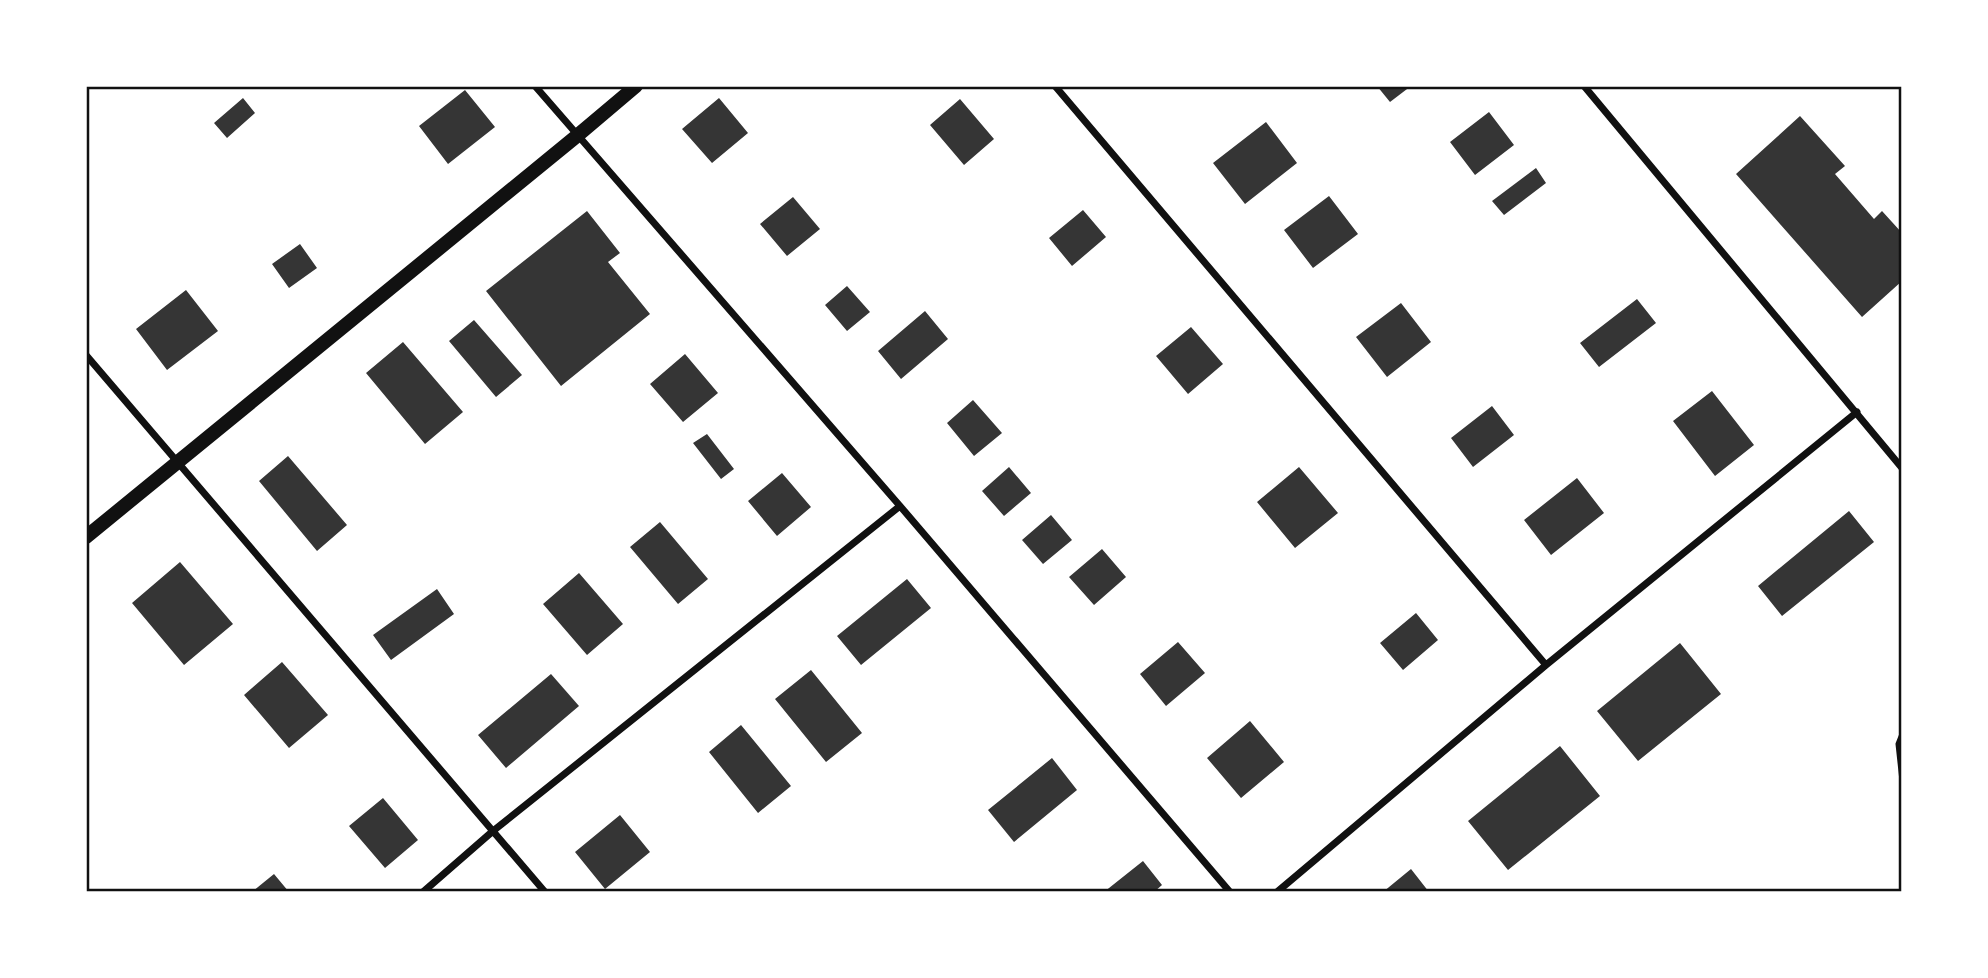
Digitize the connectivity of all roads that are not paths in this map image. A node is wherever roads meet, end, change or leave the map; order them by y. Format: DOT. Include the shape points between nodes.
graph roads {
  1 [pos="535,86"];
  2 [pos="636,86"];
  3 [pos="1055,86"];
  4 [pos="1584,86"];
  5 [pos="578,135"];
  6 [pos="86,355"];
  7 [pos="1857,412"];
  8 [pos="177,463"];
  9 [pos="1902,468"];
  10 [pos="900,506"];
  11 [pos="86,537"];
  12 [pos="1546,665"];
  13 [pos="1902,734"];
  14 [pos="1900,746"];
  15 [pos="1902,781"];
  16 [pos="493,831"];
  17 [pos="424,892"];
  18 [pos="545,892"];
  19 [pos="1230,892"];
  20 [pos="1277,892"];
  1 -- 5 [label="street"];
  2 -- 5 [label="main road"];
  3 -- 12 [label="street"];
  4 -- 7 [label="street"];
  5 -- 8 [label="main road"];
  5 -- 10 [label="street"];
  6 -- 8 [label="street"];
  7 -- 9 [label="street"];
  7 -- 12 [label="street"];
  8 -- 11 [label="main road"];
  8 -- 16 [label="street"];
  10 -- 16 [label="street"];
  10 -- 19 [label="street"];
  12 -- 20 [label="street"];
  13 -- 14 [label="lane"];
  14 -- 15 [label="lane"];
  16 -- 17 [label="street"];
  16 -- 18 [label="street"];
}
